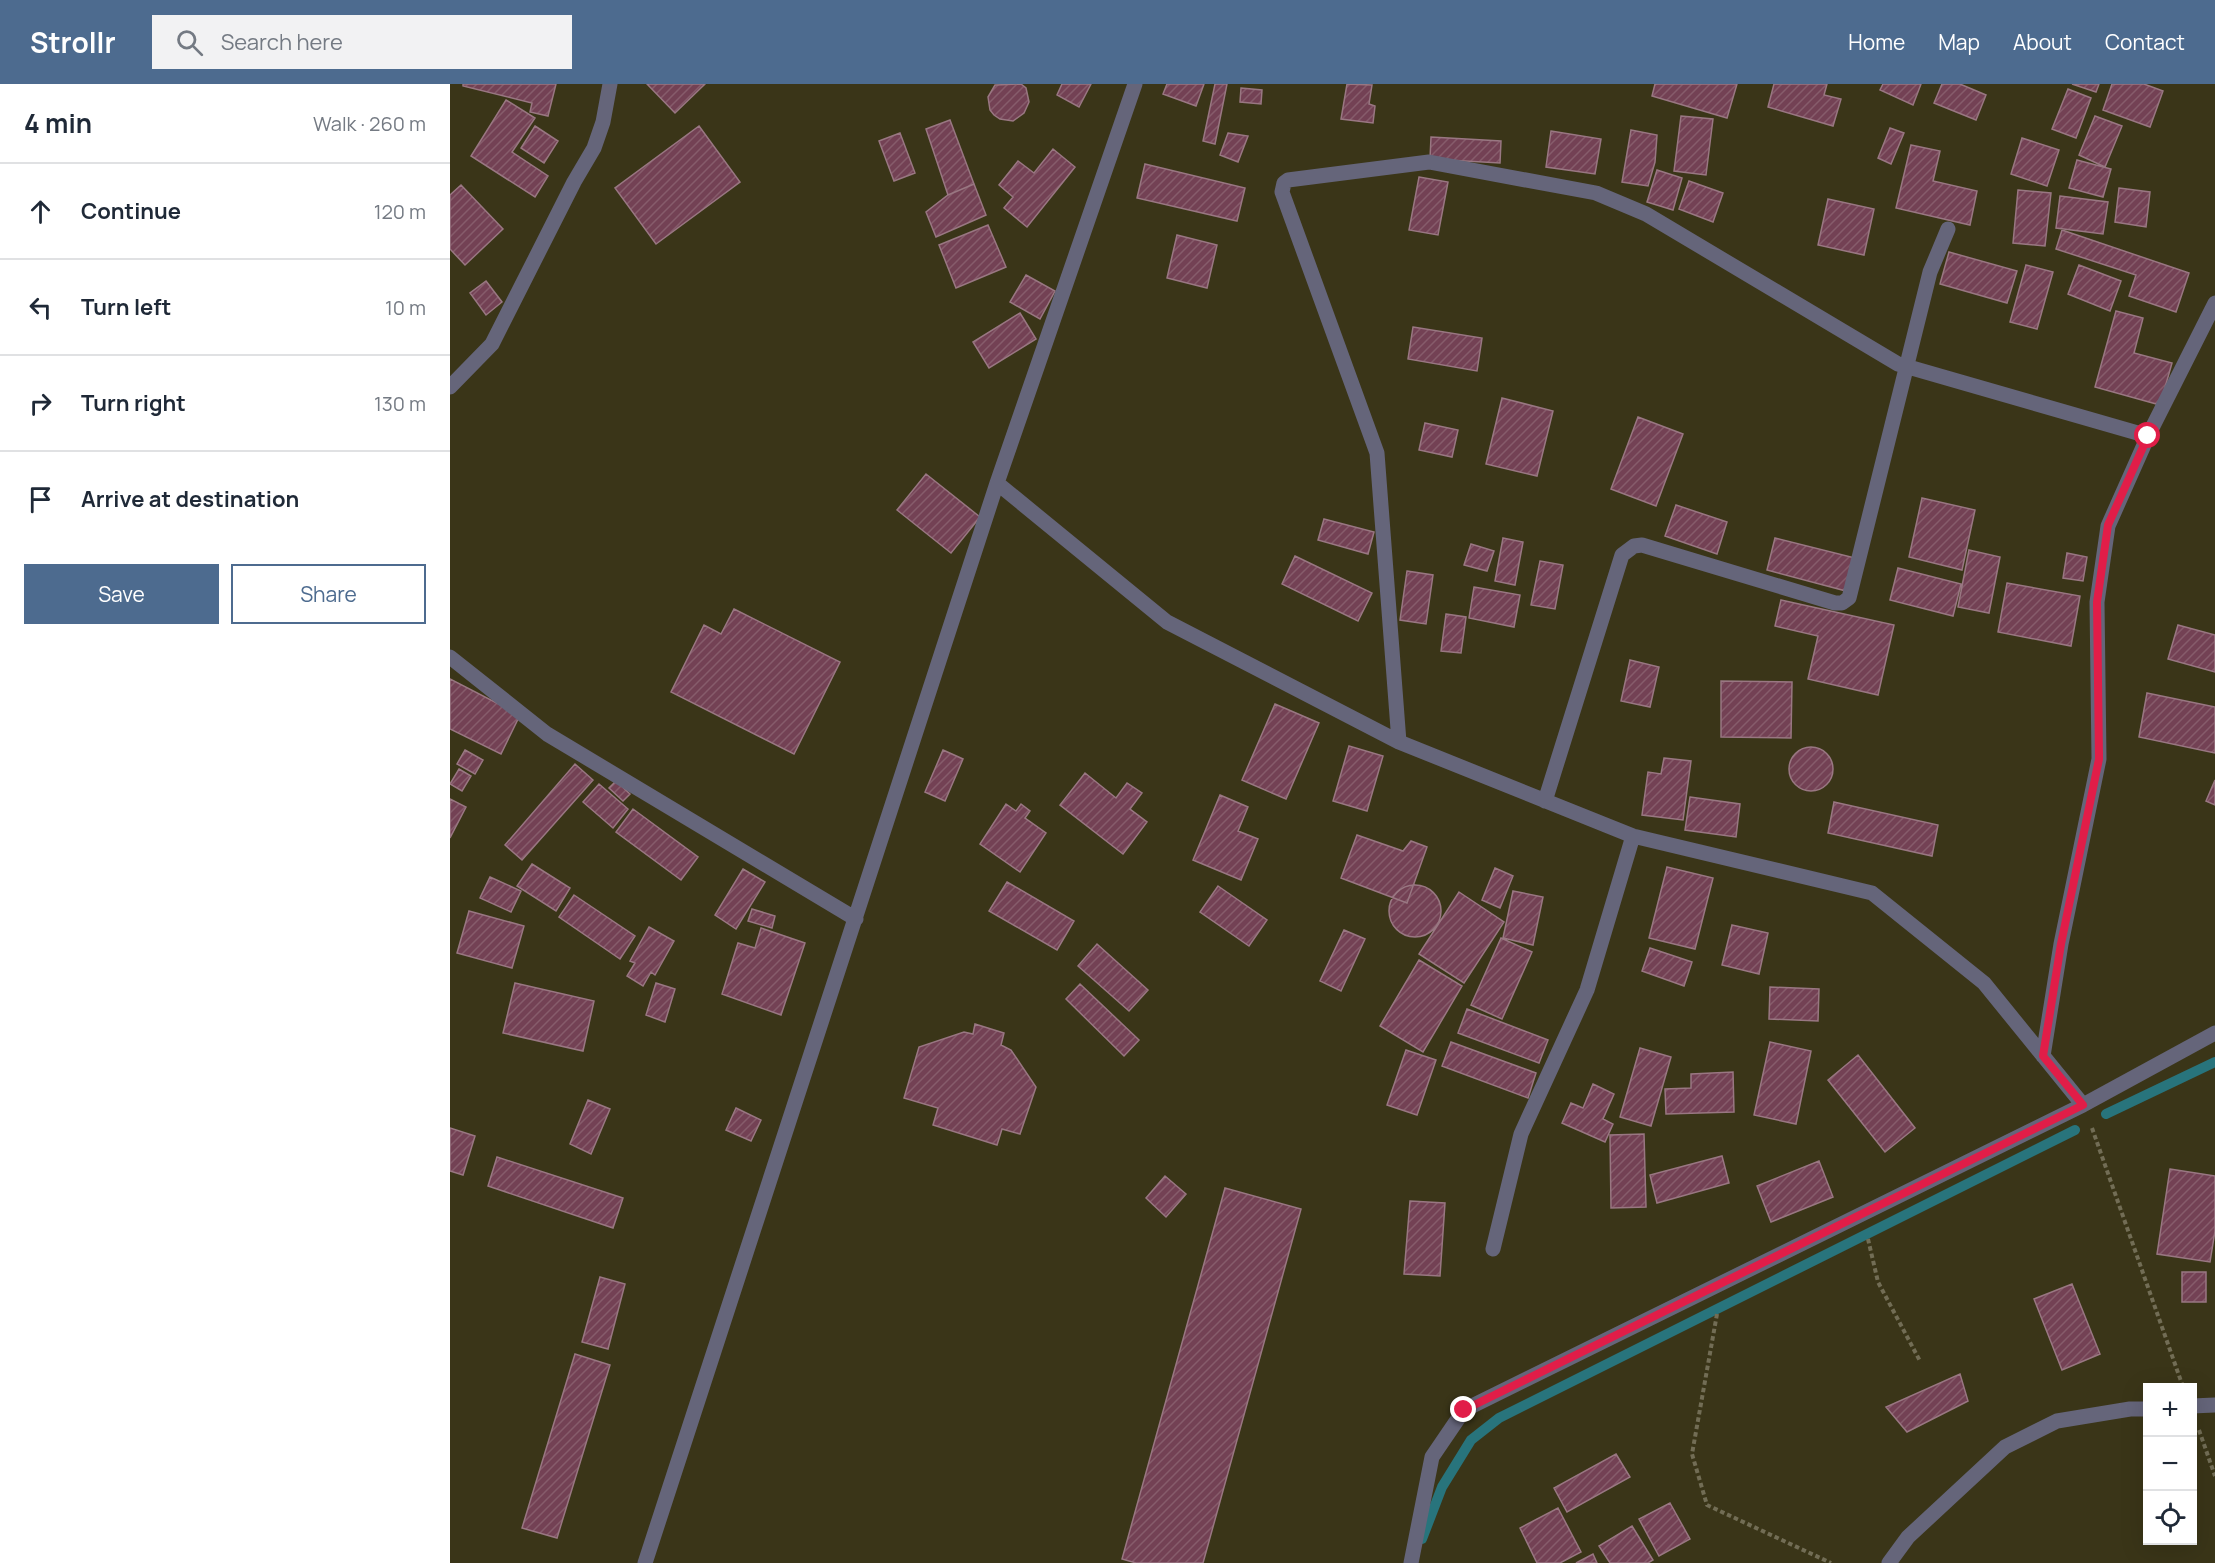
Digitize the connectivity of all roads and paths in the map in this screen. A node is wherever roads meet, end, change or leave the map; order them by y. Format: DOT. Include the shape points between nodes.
graph roads {
  1 [pos="610,84"];
  2 [pos="1135,84"];
  3 [pos="1948,229"];
  4 [pos="2215,303"];
  5 [pos="1907,367"];
  6 [pos="450,387"];
  7 [pos="2148,436"];
  8 [pos="998,483"];
  9 [pos="450,657"];
  10 [pos="1399,742"];
  11 [pos="1545,801"];
  12 [pos="1633,836"];
  13 [pos="856,918"];
  14 [pos="2215,1033"];
  15 [pos="2043,1056"];
  16 [pos="2083,1105"];
  17 [pos="1863,1213"];
  18 [pos="1493,1249"];
  19 [pos="1730,1278"];
  20 [pos="1920,1361"];
  21 [pos="2182,1383"];
  22 [pos="2215,1405"];
  23 [pos="2197,1406"];
  24 [pos="2143,1408"];
  25 [pos="2197,1426"];
  26 [pos="2215,1476"];
  27 [pos="645,1563"];
  28 [pos="1411,1563"];
  29 [pos="1831,1563"];
  30 [pos="1889,1563"];
  1 -- 6 [label="street" via="594,148 492,344"];
  2 -- 8 [label="street"];
  3 -- 5 [label="street" via="1930,272"];
  4 -- 7 [label="street"];
  5 -- 7 [label="street"];
  5 -- 10 [label="street" via="1646,214 1596,193 1429,162 1288,180 1282,192 1377,453"];
  5 -- 11 [label="street" via="1849,598 1835,603 1642,544 1634,546 1622,555"];
  7 -- 15 [label="street" via="2108,525 2097,602 2099,759 2061,944"];
  8 -- 10 [label="street" via="1167,622"];
  8 -- 13 [label="street"];
  9 -- 13 [label="street" via="547,734"];
  10 -- 11 [label="street"];
  11 -- 12 [label="street"];
  12 -- 15 [label="street" via="1872,893 1984,983"];
  12 -- 18 [label="street" via="1587,990 1521,1134"];
  13 -- 27 [label="street"];
  14 -- 16 [label="street"];
  15 -- 16 [label="street"];
  16 -- 17 [label="street"];
  16 -- 21 [label="path"];
  17 -- 19 [label="street"];
  17 -- 20 [label="path" via="1878,1282"];
  19 -- 28 [label="street" via="1464,1410 1432,1457"];
  19 -- 29 [label="path" via="1715,1320 1692,1454 1707,1505"];
  22 -- 23 [label="street"];
  24 -- 30 [label="street" via="2057,1421 2005,1447 1908,1537"];
  25 -- 26 [label="path"];
}
